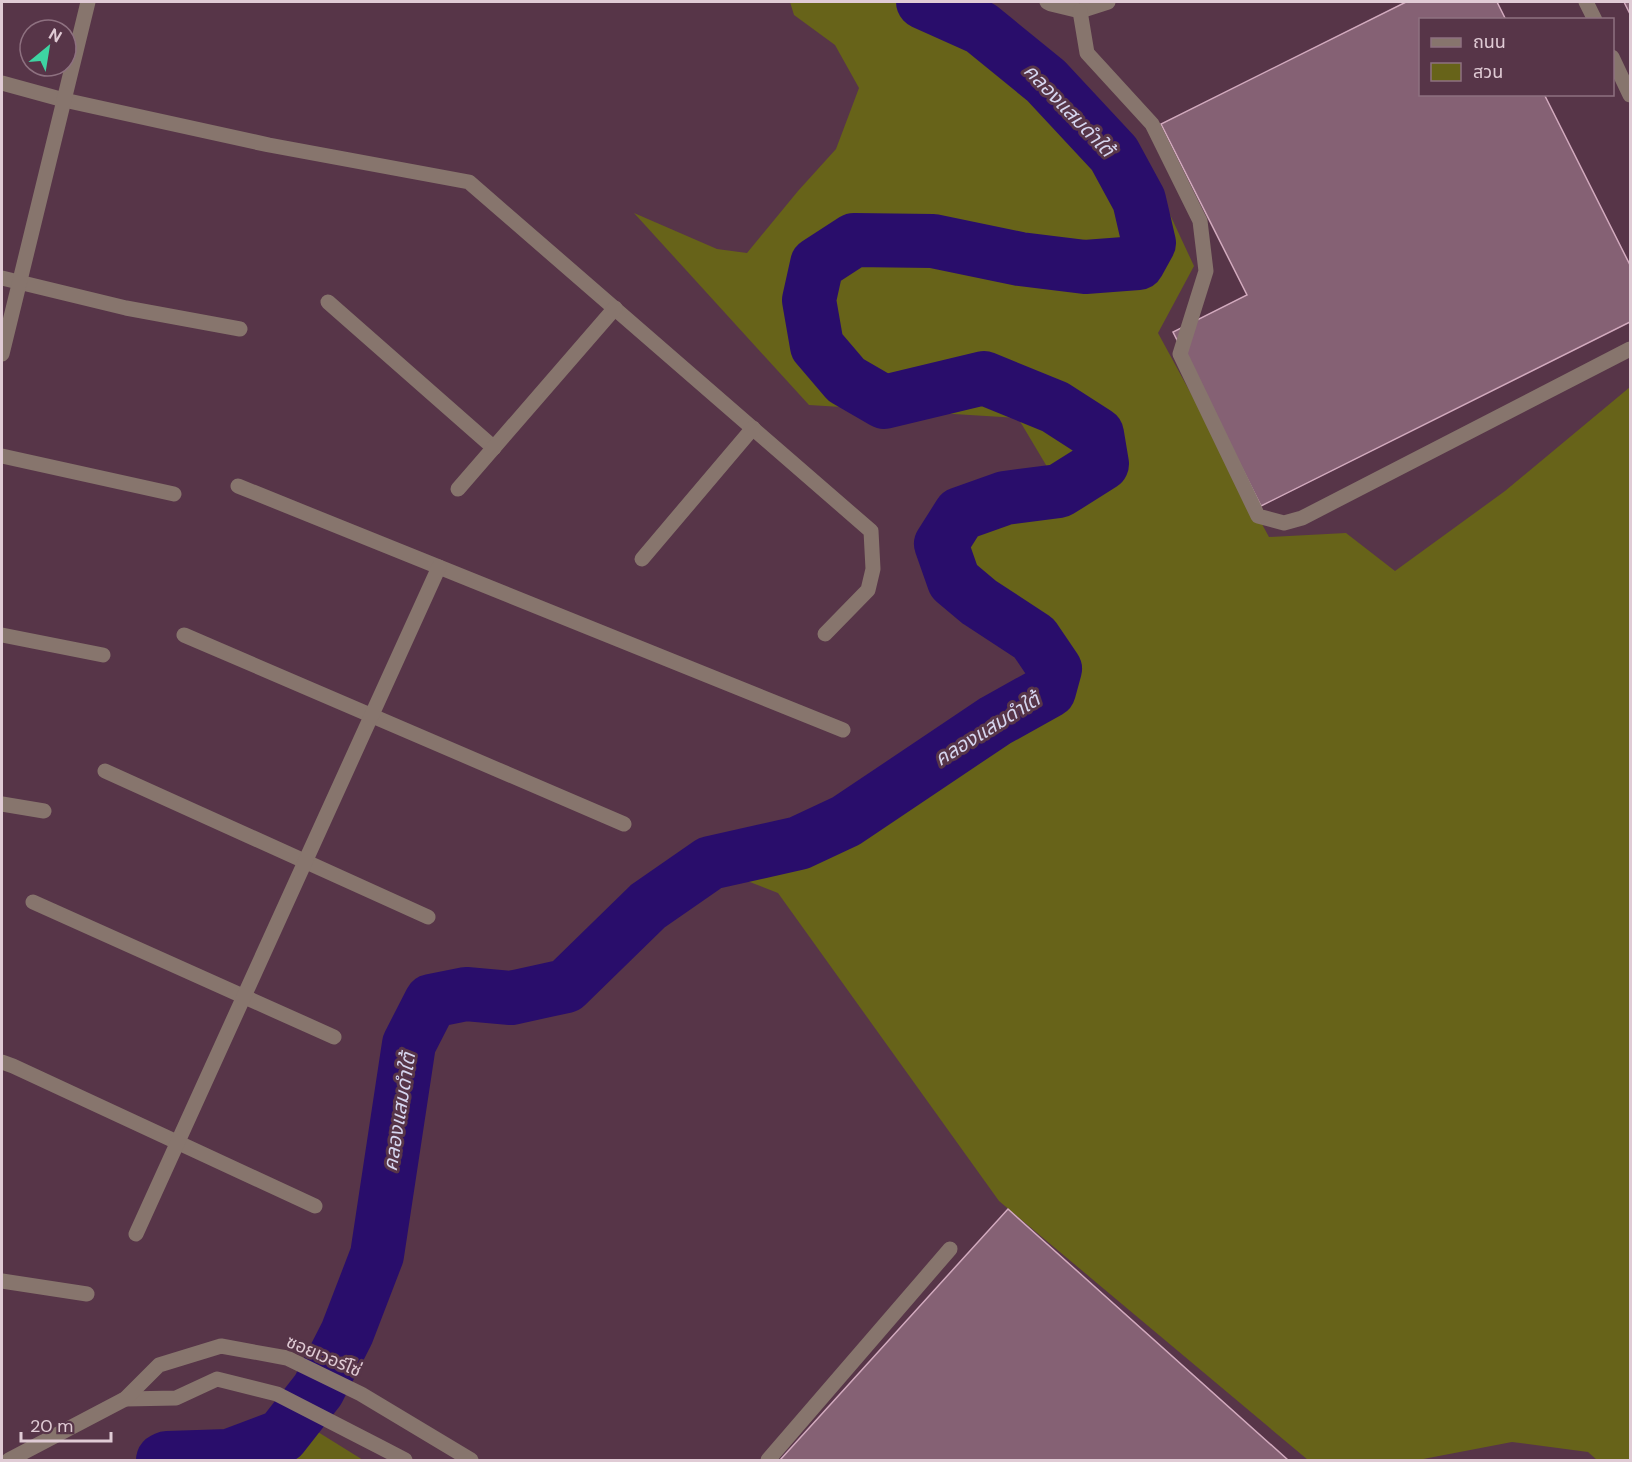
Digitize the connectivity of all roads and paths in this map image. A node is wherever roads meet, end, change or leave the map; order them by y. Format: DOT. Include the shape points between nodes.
graph roads {
  1 [pos="88,2"];
  2 [pos="1047,2"];
  3 [pos="1108,2"];
  4 [pos="1586,2"];
  5 [pos="1080,11"];
  6 [pos="1594,18"];
  7 [pos="1614,61"];
  8 [pos="2,83"];
  9 [pos="1630,95"];
  10 [pos="64,100"];
  11 [pos="2,278"];
  12 [pos="19,283"];
  13 [pos="328,302"];
  14 [pos="615,308"];
  15 [pos="240,329"];
  16 [pos="1630,349"];
  17 [pos="2,354"];
  18 [pos="753,428"];
  19 [pos="494,448"];
  20 [pos="2,456"];
  21 [pos="238,486"];
  22 [pos="458,489"];
  23 [pos="174,494"];
  24 [pos="642,559"];
  25 [pos="439,567"];
  26 [pos="825,634"];
  27 [pos="2,635"];
  28 [pos="184,635"];
  29 [pos="103,655"];
  30 [pos="371,715"];
  31 [pos="843,730"];
  32 [pos="105,771"];
  33 [pos="2,804"];
  34 [pos="44,811"];
  35 [pos="624,824"];
  36 [pos="305,862"];
  37 [pos="33,902"];
  38 [pos="428,918"];
  39 [pos="244,996"];
  40 [pos="334,1037"];
  41 [pos="2,1062"];
  42 [pos="177,1142"];
  43 [pos="315,1206"];
  44 [pos="136,1234"];
  45 [pos="950,1250"];
  46 [pos="2,1281"];
  47 [pos="87,1294"];
  48 [pos="124,1399"];
  49 [pos="9,1461"];
  50 [pos="405,1461"];
  51 [pos="471,1461"];
  52 [pos="768,1461"];
  1 -- 10 [label="street"];
  2 -- 5 [label="street"];
  3 -- 5 [label="street"];
  4 -- 6 [label="street"];
  5 -- 16 [label="street" via="1087,53 1152,124 1200,220 1206,271 1179,354 1258,516 1284,523 1302,518"];
  7 -- 9 [label="street"];
  8 -- 10 [label="street"];
  10 -- 12 [label="street"];
  10 -- 14 [label="street" via="269,145 469,182"];
  11 -- 12 [label="street"];
  12 -- 15 [label="street"];
  12 -- 17 [label="street"];
  13 -- 19 [label="street"];
  14 -- 18 [label="street"];
  14 -- 19 [label="street"];
  18 -- 24 [label="street"];
  18 -- 26 [label="street" via="871,531 873,569 868,590"];
  19 -- 22 [label="street"];
  20 -- 23 [label="street"];
  21 -- 25 [label="street"];
  25 -- 30 [label="street"];
  25 -- 31 [label="street"];
  27 -- 29 [label="street"];
  28 -- 30 [label="street"];
  30 -- 35 [label="street"];
  30 -- 36 [label="street"];
  32 -- 36 [label="street"];
  33 -- 34 [label="street"];
  36 -- 38 [label="street"];
  36 -- 39 [label="street"];
  37 -- 39 [label="street"];
  39 -- 40 [label="street"];
  39 -- 42 [label="street"];
  41 -- 42 [label="street"];
  42 -- 43 [label="street"];
  42 -- 44 [label="street"];
  45 -- 52 [label="street"];
  46 -- 47 [label="street"];
  48 -- 49 [label="street, ซอยเวอร์โซ่"];
  48 -- 50 [label="street, ซอยเวอร์โซ่" via="176,1398 217,1379 277,1394"];
  48 -- 51 [label="street, ซอยเวอร์โซ่" via="159,1365 221,1346 287,1358 361,1394"];
}
